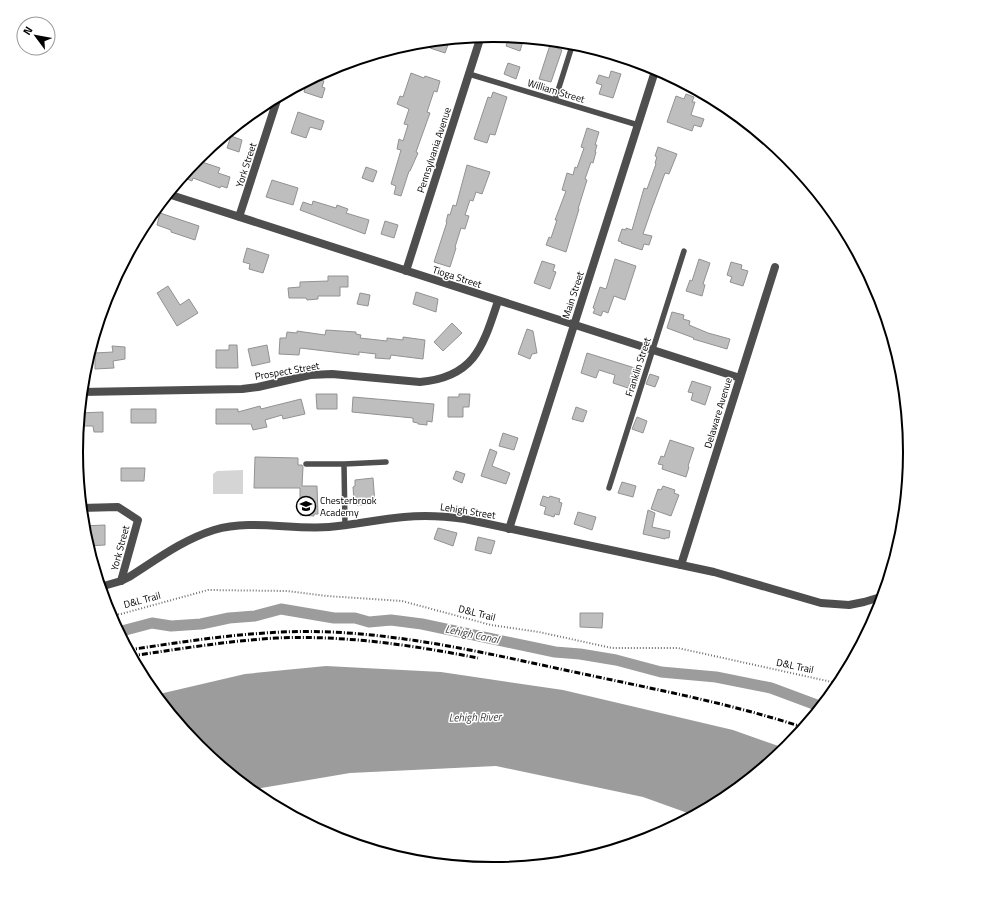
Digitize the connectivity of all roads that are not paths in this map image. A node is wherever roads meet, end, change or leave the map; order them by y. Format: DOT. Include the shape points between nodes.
graph roads {
  1 [pos="479,43"];
  2 [pos="571,50"];
  3 [pos="469,74"];
  4 [pos="654,74"];
  5 [pos="556,100"];
  6 [pos="275,105"];
  7 [pos="638,125"];
  8 [pos="174,196"];
  9 [pos="239,216"];
  10 [pos="684,251"];
  11 [pos="775,267"];
  12 [pos="406,271"];
  13 [pos="498,301"];
  14 [pos="574,325"];
  15 [pos="653,350"];
  16 [pos="740,378"];
  17 [pos="88,392"];
  18 [pos="386,462"];
  19 [pos="306,464"];
  20 [pos="344,464"];
  21 [pos="609,488"];
  22 [pos="87,508"];
  23 [pos="345,525"];
  24 [pos="509,529"];
  25 [pos="681,565"];
  26 [pos="121,581"];
  27 [pos="105,585"];
  28 [pos="877,598"];
  1 -- 3 [label="street, Pennsylvania Avenue"];
  2 -- 5 [label="lane"];
  3 -- 5 [label="lane, William Street"];
  3 -- 12 [label="street, Pennsylvania Avenue"];
  4 -- 7 [label="street, Main Street"];
  5 -- 7 [label="lane, William Street"];
  6 -- 9 [label="street, York Street"];
  7 -- 14 [label="street, Main Street"];
  8 -- 9 [label="street, Tioga Street"];
  9 -- 12 [label="street, Tioga Street"];
  10 -- 15 [label="lane, Franklin Street"];
  11 -- 16 [label="street, Delaware Avenue"];
  12 -- 13 [label="street, Tioga Street"];
  13 -- 14 [label="street, Tioga Street"];
  13 -- 17 [label="street, Prospect Street" via="486,339 475,356 456,372 432,381 332,374 310,375 242,389"];
  14 -- 15 [label="street, Tioga Street"];
  14 -- 24 [label="street, Main Street"];
  15 -- 16 [label="street, Tioga Street"];
  15 -- 21 [label="lane, Franklin Street"];
  16 -- 25 [label="street, Delaware Avenue"];
  18 -- 20 [label="lane"];
  19 -- 20 [label="lane"];
  20 -- 23 [label="lane"];
  22 -- 26 [label="street, York Street" via="118,507 138,520"];
  23 -- 24 [label="street, Lehigh Street" via="403,516 431,516 465,519"];
  23 -- 26 [label="street, Lehigh Street" via="328,527 256,524 215,530 177,546"];
  24 -- 25 [label="street, Lehigh Street"];
  25 -- 28 [label="street, Lehigh Street" via="821,603 849,605"];
  26 -- 27 [label="street, Lehigh Street"];
}
